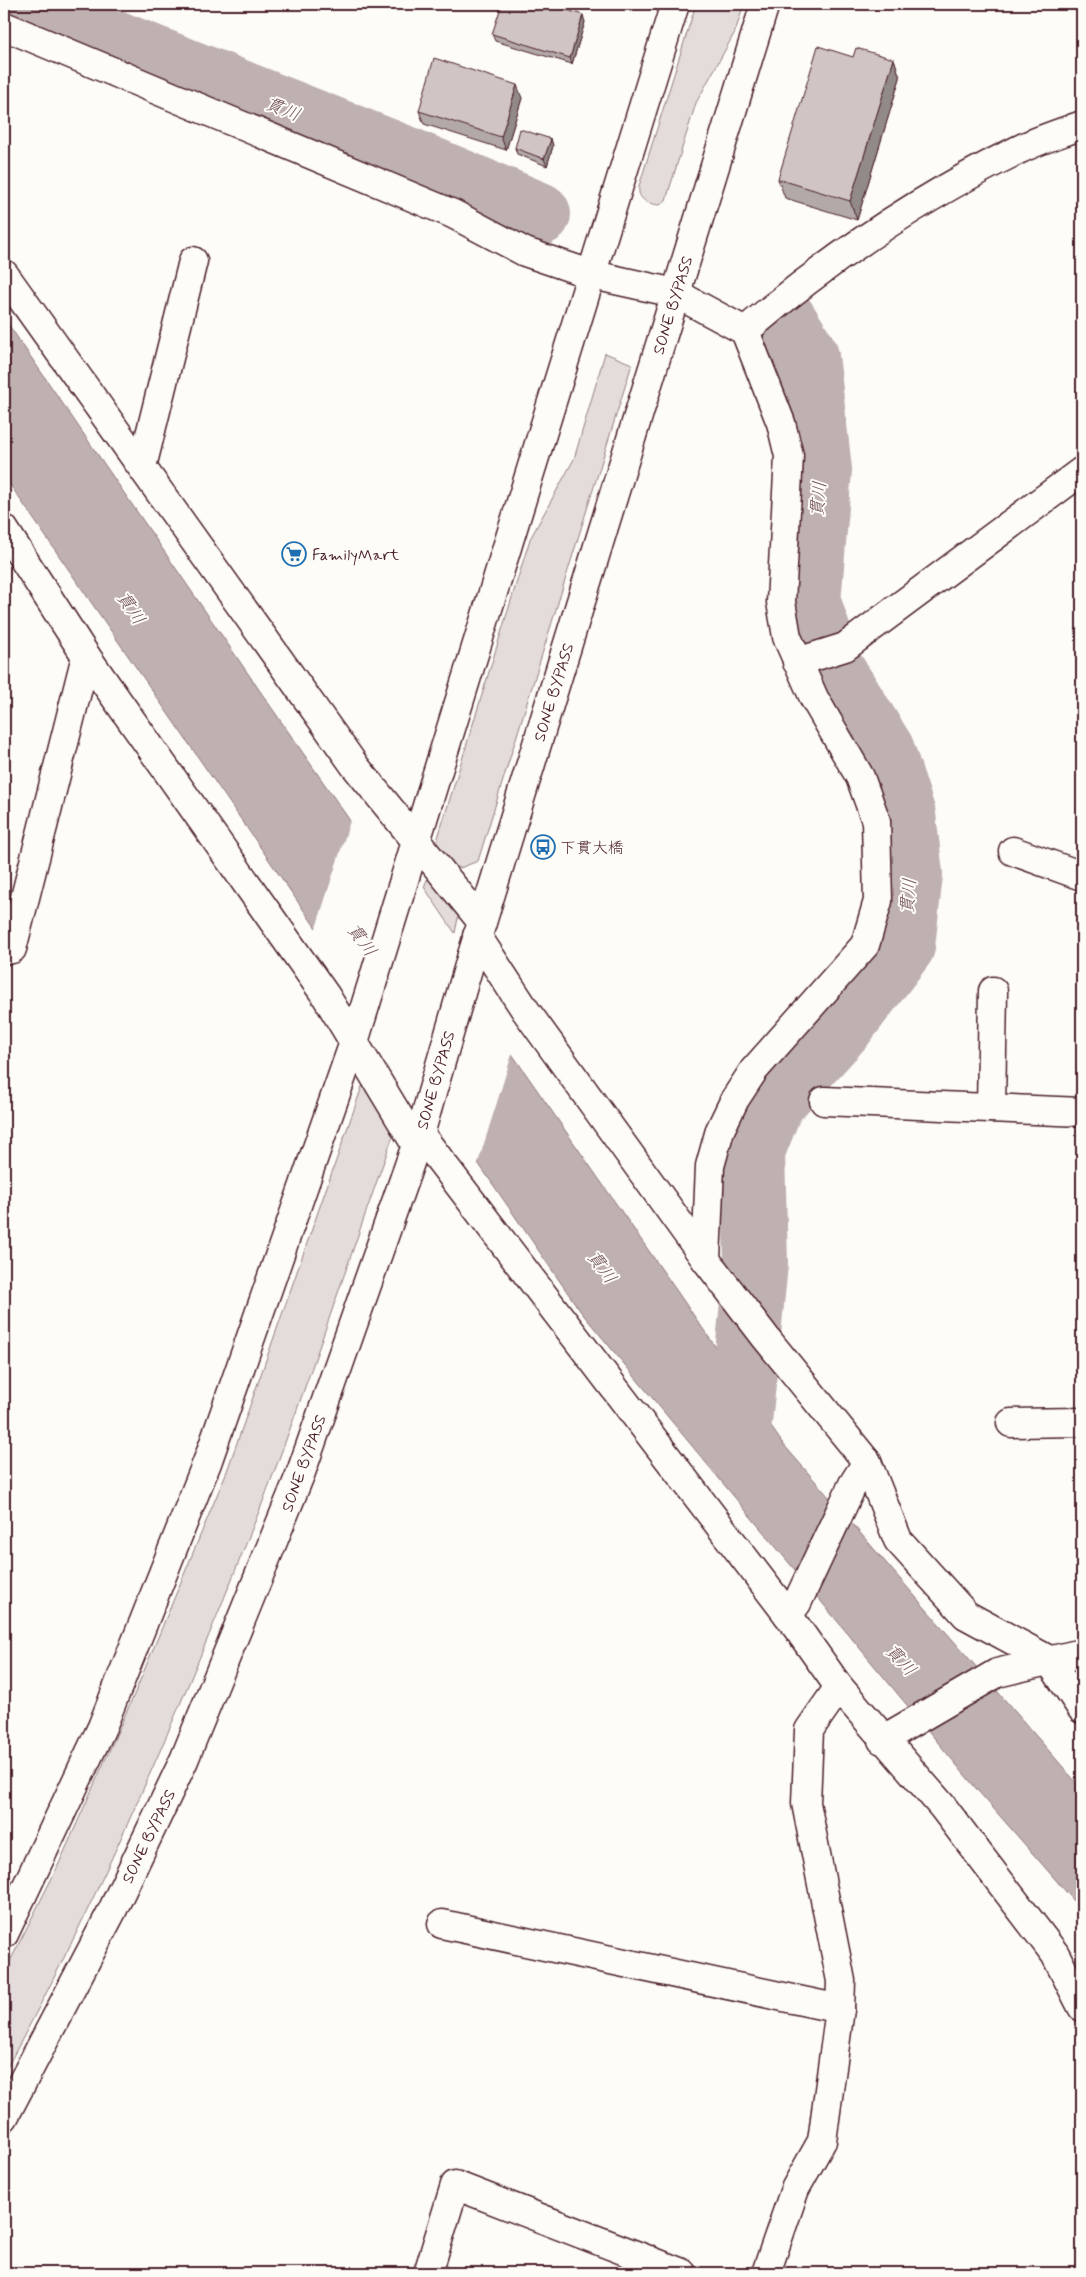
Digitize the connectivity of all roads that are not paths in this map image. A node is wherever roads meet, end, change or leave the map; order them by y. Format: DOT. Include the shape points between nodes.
graph roads {
  1 [pos="675,4"];
  2 [pos="765,4"];
  3 [pos="4,26"];
  4 [pos="1082,125"];
  5 [pos="193,261"];
  6 [pos="4,274"];
  7 [pos="593,275"];
  8 [pos="675,293"];
  9 [pos="749,328"];
  10 [pos="142,467"];
  11 [pos="1082,471"];
  12 [pos="4,529"];
  13 [pos="86,656"];
  14 [pos="802,660"];
  15 [pos="413,851"];
  16 [pos="1013,851"];
  17 [pos="1082,876"];
  18 [pos="477,938"];
  19 [pos="4,950"];
  20 [pos="993,991"];
  21 [pos="357,1031"];
  22 [pos="824,1101"];
  23 [pos="991,1108"];
  24 [pos="1082,1112"];
  25 [pos="421,1130"];
  26 [pos="706,1260"];
  27 [pos="1082,1422"];
  28 [pos="1011,1423"];
  29 [pos="860,1473"];
  30 [pos="792,1609"];
  31 [pos="1082,1653"];
  32 [pos="1049,1660"];
  33 [pos="839,1687"];
  34 [pos="1082,1709"];
  35 [pos="892,1735"];
  36 [pos="8,1918"];
  37 [pos="442,1924"];
  38 [pos="1082,2007"];
  39 [pos="840,2010"];
  40 [pos="4,2117"];
  41 [pos="428,2273"];
  42 [pos="682,2273"];
  43 [pos="766,2273"];
  1 -- 7 [label="main road"];
  2 -- 8 [label="main road, SONE BYPASS"];
  3 -- 7 [label="main road" via="453,214 525,252"];
  4 -- 9 [label="main road" via="1019,149 915,205 795,288"];
  5 -- 10 [label="main road"];
  6 -- 10 [label="main road"];
  7 -- 8 [label="main road"];
  7 -- 15 [label="main road"];
  8 -- 9 [label="main road"];
  8 -- 18 [label="main road, SONE BYPASS"];
  9 -- 14 [label="main road" via="787,440 788,485 781,602 787,637"];
  10 -- 15 [label="main road"];
  11 -- 14 [label="main road" via="845,647"];
  12 -- 13 [label="main road"];
  13 -- 19 [label="main road" via="12,949"];
  13 -- 21 [label="main road" via="326,996"];
  14 -- 26 [label="main road" via="814,698 860,777 876,820 878,901 865,946 754,1070 720,1130 710,1166"];
  15 -- 18 [label="main road"];
  15 -- 21 [label="main road"];
  16 -- 17 [label="main road"];
  18 -- 25 [label="main road, SONE BYPASS"];
  18 -- 26 [label="main road"];
  20 -- 23 [label="main road"];
  21 -- 25 [label="main road"];
  21 -- 36 [label="main road" via="208,1460 102,1727"];
  22 -- 23 [label="main road"];
  23 -- 24 [label="main road"];
  25 -- 30 [label="main road"];
  25 -- 40 [label="main road, SONE BYPASS" via="300,1475 184,1760 112,1911"];
  26 -- 29 [label="main road" via="826,1411"];
  27 -- 28 [label="main road"];
  29 -- 30 [label="main road"];
  29 -- 32 [label="main road" via="898,1540 966,1615"];
  30 -- 33 [label="main road"];
  31 -- 32 [label="main road"];
  32 -- 34 [label="main road"];
  32 -- 35 [label="main road" via="997,1673"];
  33 -- 35 [label="main road"];
  33 -- 39 [label="main road" via="809,1730 806,1803 841,1981"];
  35 -- 38 [label="main road" via="942,1806 1056,1954"];
  37 -- 39 [label="main road"];
  39 -- 43 [label="main road" via="822,2142 795,2189"];
  41 -- 42 [label="main road" via="455,2185"];
}
